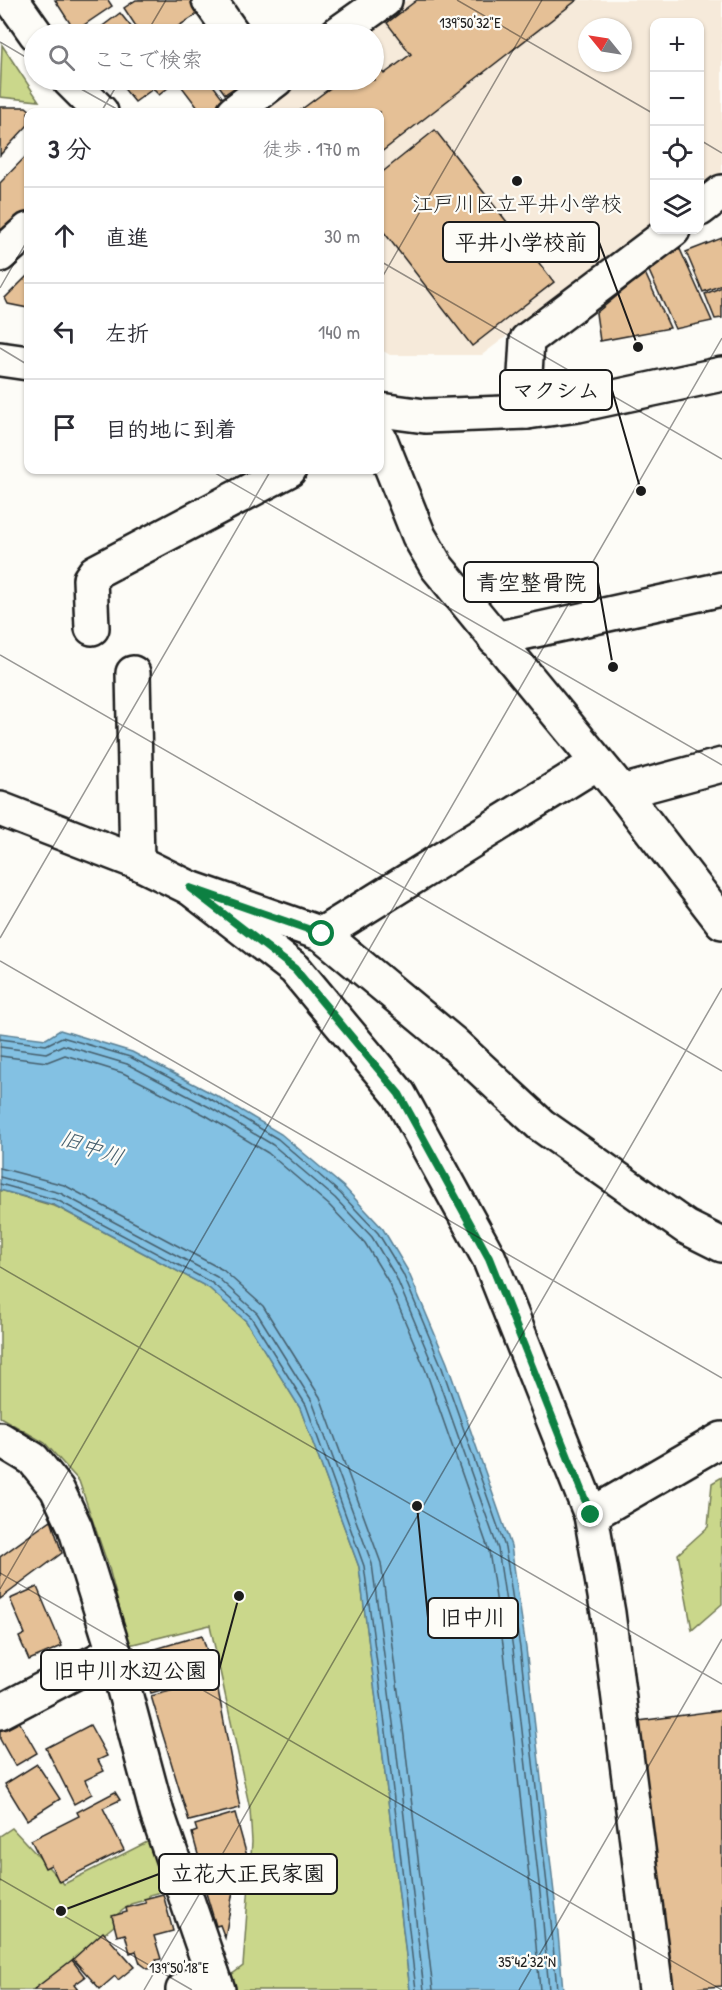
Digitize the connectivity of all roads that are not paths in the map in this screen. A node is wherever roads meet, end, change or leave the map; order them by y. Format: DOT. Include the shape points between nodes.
graph roads {
  1 [pos="12,0"];
  2 [pos="209,0"];
  3 [pos="385,0"];
  4 [pos="29,24"];
  5 [pos="225,24"];
  6 [pos="352,24"];
  7 [pos="79,90"];
  8 [pos="260,90"];
  9 [pos="97,108"];
  10 [pos="239,108"];
  11 [pos="722,192"];
  12 [pos="704,205"];
  13 [pos="24,234"];
  14 [pos="668,234"];
  15 [pos="0,255"];
  16 [pos="0,359"];
  17 [pos="24,362"];
  18 [pos="722,374"];
  19 [pos="384,411"];
  20 [pos="527,412"];
  21 [pos="384,449"];
  22 [pos="281,474"];
  23 [pos="722,589"];
  24 [pos="92,628"];
  25 [pos="495,639"];
  26 [pos="133,673"];
  27 [pos="597,763"];
  28 [pos="722,765"];
  29 [pos="622,792"];
  30 [pos="0,809"];
  31 [pos="137,862"];
  32 [pos="190,888"];
  33 [pos="722,922"];
  34 [pos="322,934"];
  35 [pos="722,1245"];
  36 [pos="0,1438"];
  37 [pos="722,1439"];
  38 [pos="591,1515"];
  39 [pos="114,1652"];
  40 [pos="0,1712"];
  41 [pos="215,1981"];
  42 [pos="183,1990"];
  43 [pos="656,1990"];
  1 -- 4 [label="street"];
  2 -- 5 [label="street"];
  3 -- 6 [label="street"];
  7 -- 9 [label="street"];
  8 -- 10 [label="street"];
  11 -- 12 [label="street"];
  13 -- 15 [label="street"];
  14 -- 20 [label="street" via="527,340"];
  16 -- 17 [label="street"];
  18 -- 20 [label="street"];
  19 -- 20 [label="street" via="424,416"];
  21 -- 25 [label="street" via="419,536 437,567"];
  22 -- 24 [label="street" via="95,572 90,579"];
  23 -- 25 [label="street"];
  25 -- 27 [label="street"];
  26 -- 31 [label="street"];
  27 -- 29 [label="street"];
  27 -- 34 [label="street"];
  28 -- 29 [label="street"];
  29 -- 33 [label="street"];
  30 -- 31 [label="street"];
  31 -- 32 [label="street"];
  32 -- 34 [label="street"];
  32 -- 38 [label="street" via="295,969 399,1094 489,1258"];
  34 -- 35 [label="street" via="453,1044 541,1125 686,1227"];
  36 -- 39 [label="street" via="33,1460 57,1490 75,1527"];
  37 -- 38 [label="street"];
  38 -- 43 [label="street" via="608,1613"];
  39 -- 40 [label="street"];
  39 -- 41 [label="street" via="157,1813"];
  41 -- 42 [label="street"];
}
